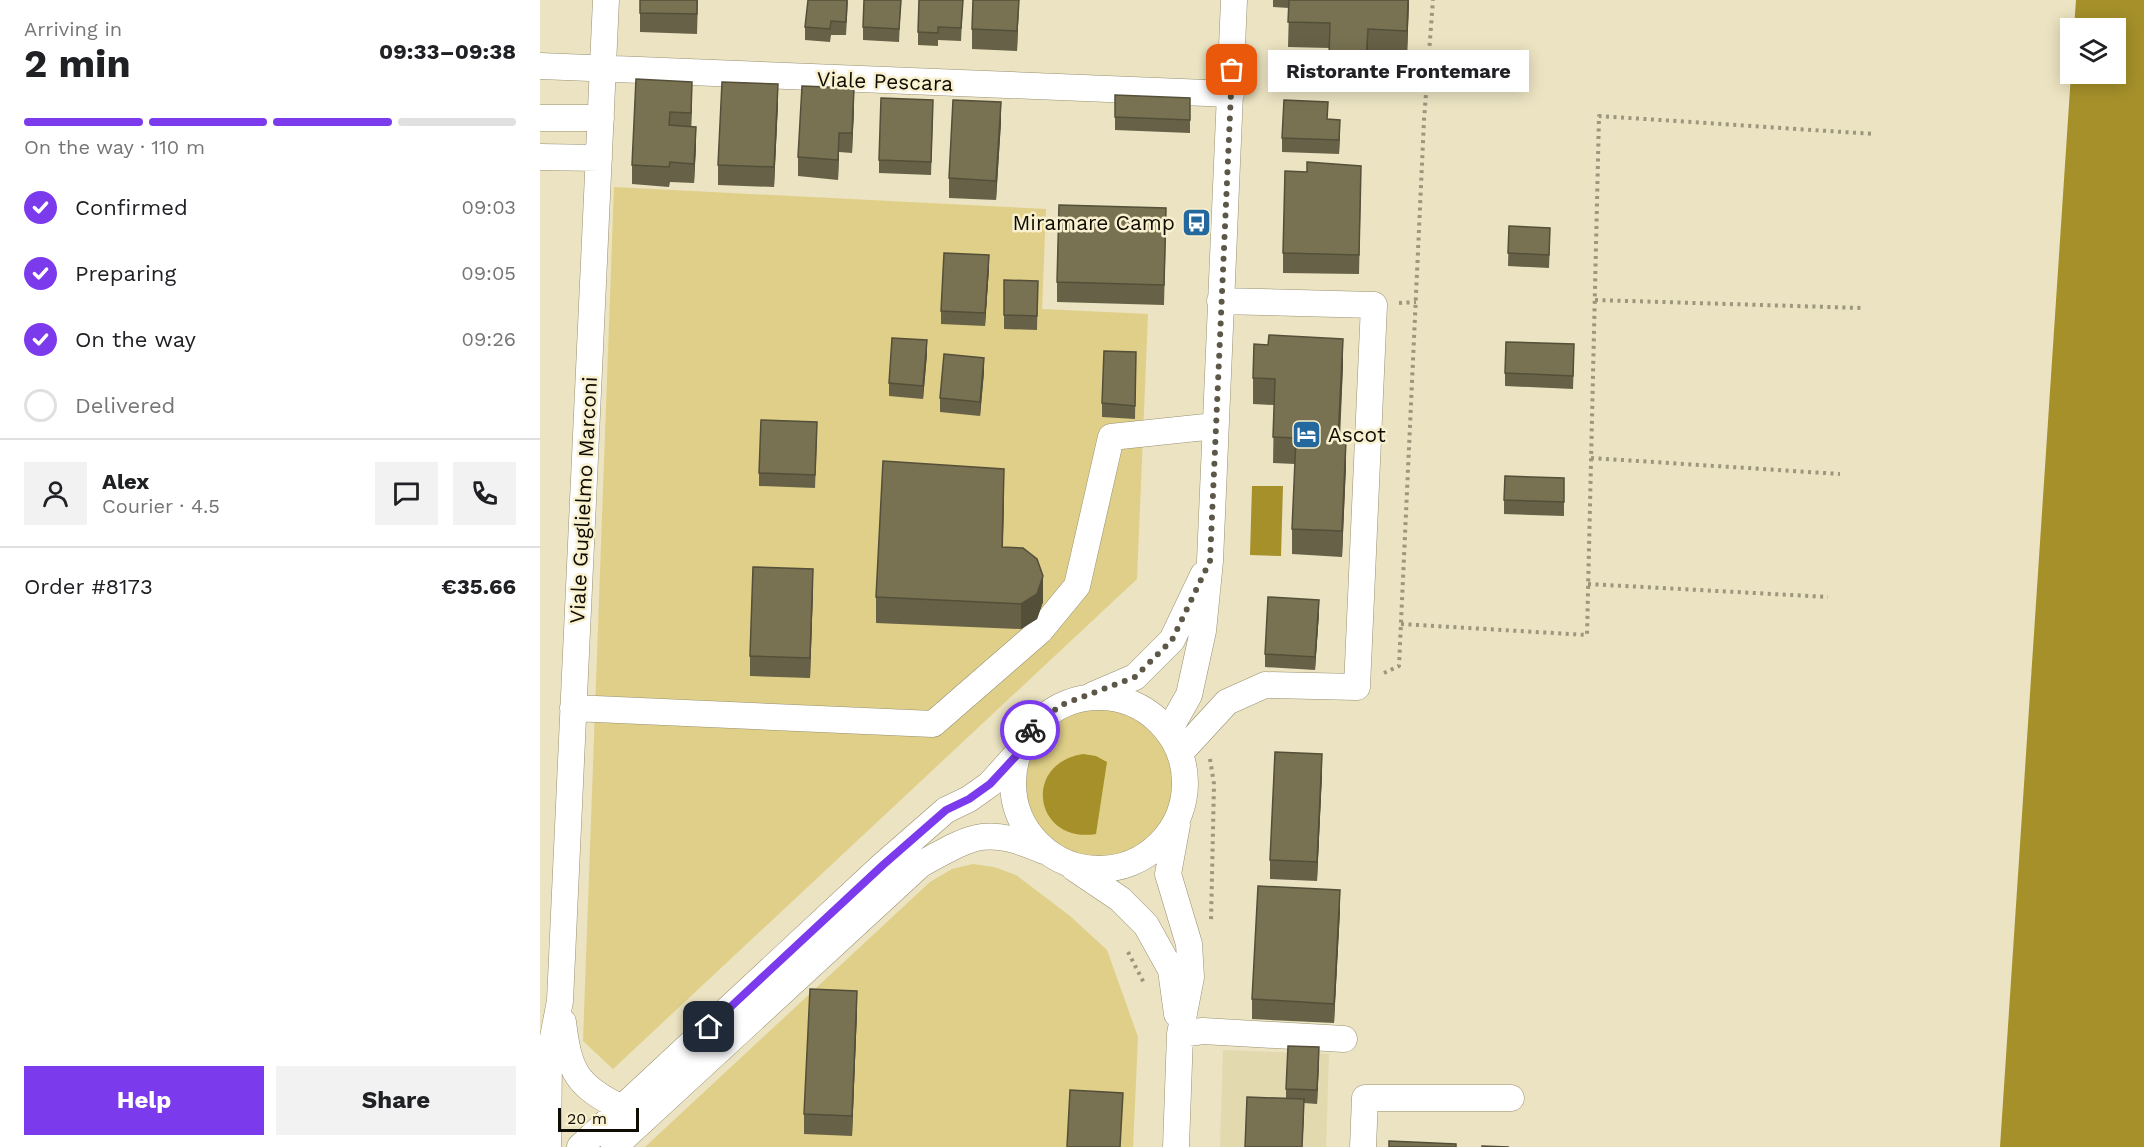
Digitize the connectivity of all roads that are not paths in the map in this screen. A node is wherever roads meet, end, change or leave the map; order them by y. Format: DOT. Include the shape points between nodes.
graph roads {
  1 [pos="606,0"];
  2 [pos="1234,0"];
  3 [pos="540,66"];
  4 [pos="602,70"];
  5 [pos="1231,94"];
  6 [pos="540,118"];
  7 [pos="601,118"];
  8 [pos="540,157"];
  9 [pos="599,158"];
  10 [pos="1220,302"];
  11 [pos="1215,426"];
  12 [pos="1210,561"];
  13 [pos="1087,697"];
  14 [pos="573,708"];
  15 [pos="1174,742"];
  16 [pos="1016,756"];
  17 [pos="1178,819"];
  18 [pos="1044,851"];
  19 [pos="1071,866"];
  20 [pos="560,1001"];
  21 [pos="1180,1034"];
  22 [pos="1344,1040"];
  23 [pos="1510,1098"];
  24 [pos="622,1108"];
  25 [pos="548,1147"];
  26 [pos="580,1147"];
  27 [pos="614,1147"];
  28 [pos="1176,1147"];
  29 [pos="1363,1147"];
  1 -- 4 [label="street, Viale Guglielmo Marconi"];
  2 -- 5 [label="street"];
  3 -- 4 [label="street, Viale Pescara"];
  4 -- 5 [label="street, Viale Pescara"];
  4 -- 7 [label="street, Viale Guglielmo Marconi"];
  5 -- 10 [label="street"];
  6 -- 7 [label="street"];
  7 -- 9 [label="street, Viale Guglielmo Marconi"];
  8 -- 9 [label="street"];
  9 -- 14 [label="street, Viale Guglielmo Marconi"];
  10 -- 11 [label="street"];
  10 -- 15 [label="street" via="1374,305 1357,687 1264,685 1227,702"];
  11 -- 12 [label="street"];
  11 -- 14 [label="street" via="1111,437 1077,586 1040,631 933,724"];
  12 -- 13 [label="street" via="1172,640 1135,677"];
  12 -- 15 [label="street" via="1203,631"];
  13 -- 15 [label="street" via="1128,702 1149,713"];
  13 -- 16 [label="street" via="1064,704 1041,719 1026,735"];
  14 -- 20 [label="street, Viale Guglielmo Marconi"];
  15 -- 17 [label="street" via="1185,775 1185,796"];
  16 -- 18 [label="street" via="1012,793 1022,824"];
  16 -- 24 [label="street" via="990,784 946,810 883,865"];
  17 -- 19 [label="street" via="1166,839 1147,855 1121,867 1094,870"];
  17 -- 21 [label="street" via="1168,874 1189,944 1191,977"];
  18 -- 19 [label="street"];
  18 -- 27 [label="street" via="1011,837 987,836 964,841 921,864"];
  19 -- 21 [label="street" via="1120,899 1146,925 1171,970"];
  20 -- 24 [label="street, Viale Guglielmo Marconi" via="572,1067 581,1082 599,1098"];
  20 -- 25 [label="street, Viale Guglielmo Marconi" via="549,1058"];
  21 -- 22 [label="street" via="1203,1031"];
  21 -- 28 [label="street"];
  23 -- 29 [label="street" via="1365,1098"];
  24 -- 26 [label="street"];
}
